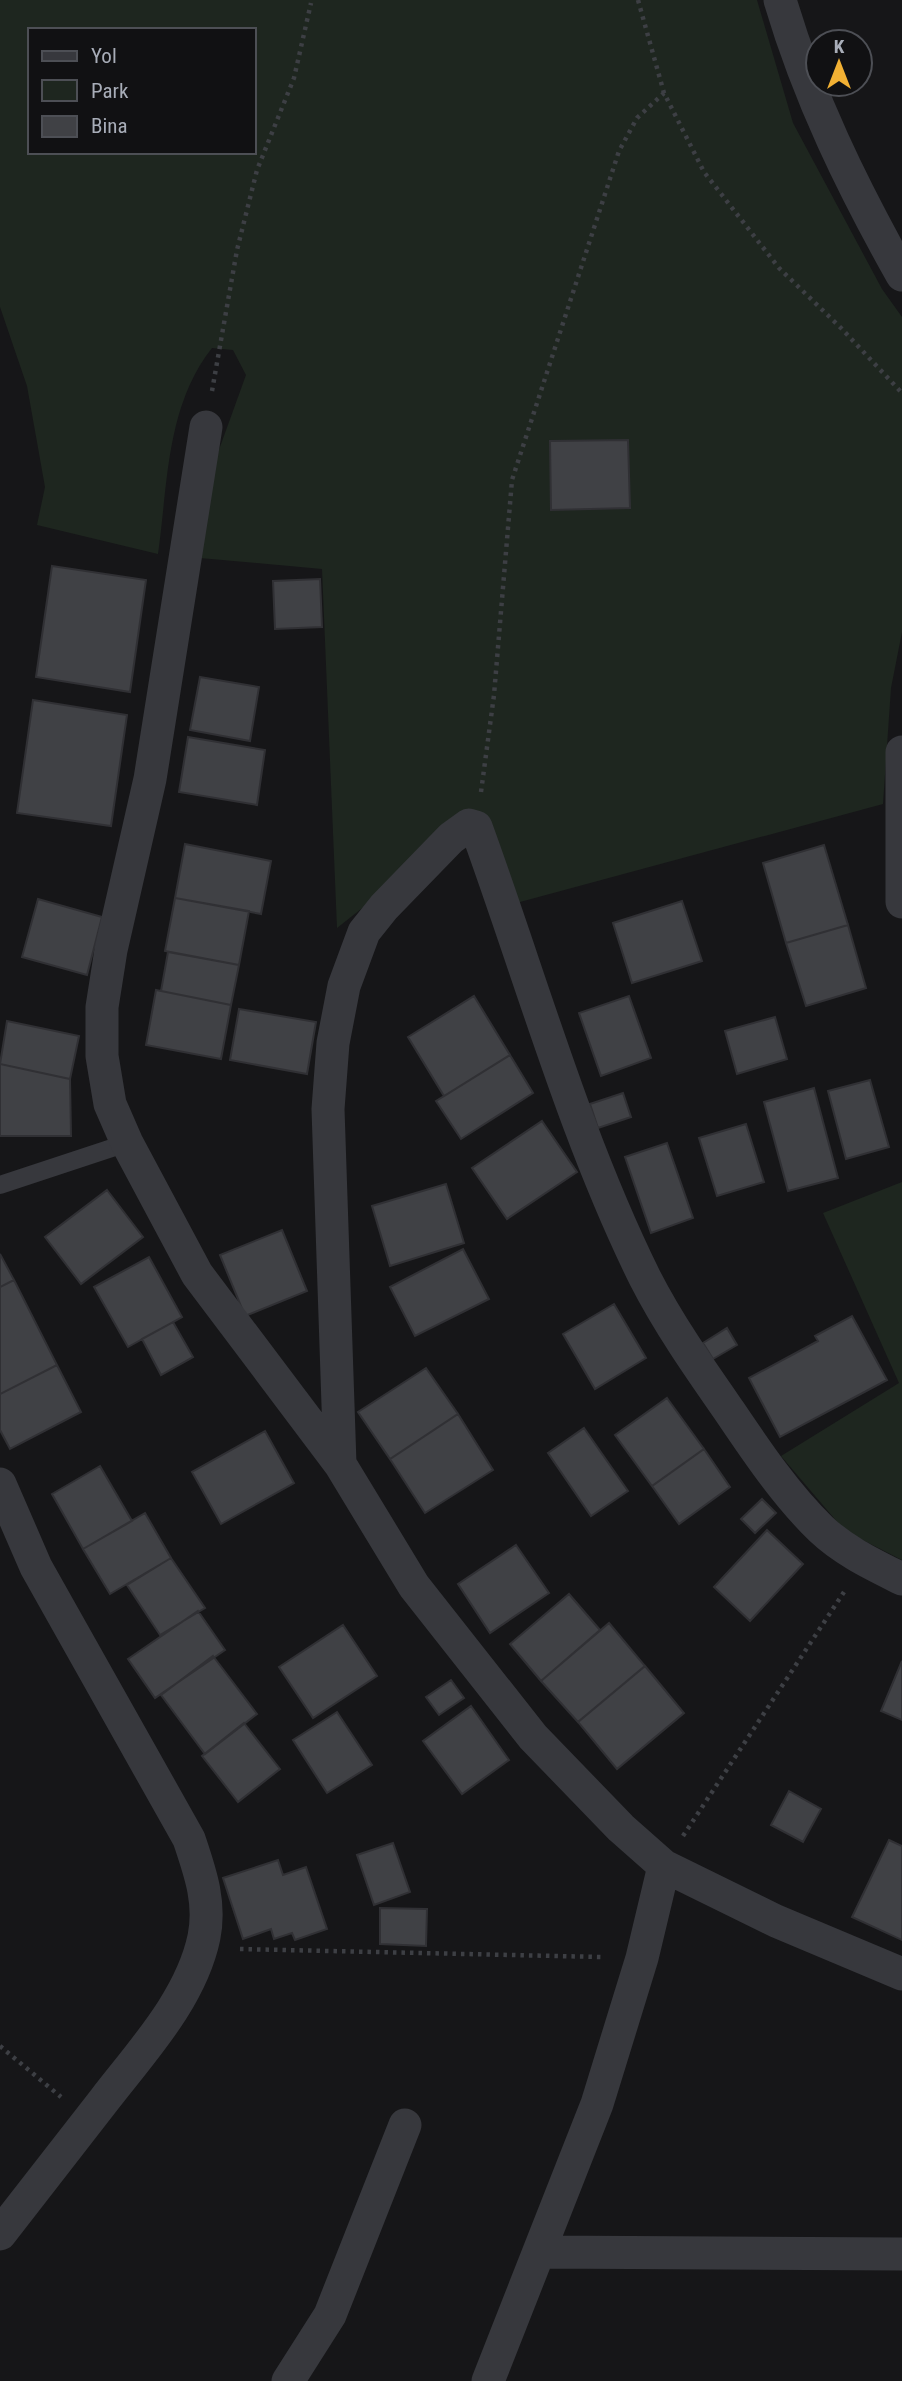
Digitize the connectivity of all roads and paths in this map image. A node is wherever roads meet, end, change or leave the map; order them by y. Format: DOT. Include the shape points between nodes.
graph roads {
  1 [pos="638,0"];
  2 [pos="780,0"];
  3 [pos="311,3"];
  4 [pos="664,93"];
  5 [pos="902,275"];
  6 [pos="902,393"];
  7 [pos="206,427"];
  8 [pos="902,752"];
  9 [pos="476,827"];
  10 [pos="902,902"];
  11 [pos="127,1143"];
  12 [pos="0,1185"];
  13 [pos="340,1464"];
  14 [pos="0,1483"];
  15 [pos="902,1579"];
  16 [pos="850,1583"];
  17 [pos="664,1866"];
  18 [pos="201,1947"];
  19 [pos="642,1958"];
  20 [pos="902,1974"];
  21 [pos="0,2046"];
  22 [pos="65,2101"];
  23 [pos="405,2125"];
  24 [pos="0,2234"];
  25 [pos="541,2252"];
  26 [pos="902,2254"];
  27 [pos="288,2381"];
  28 [pos="488,2381"];
  1 -- 4 [label="path"];
  2 -- 5 [label="street" via="800,68 823,122"];
  3 -- 7 [label="path" via="294,78 257,170 237,250"];
  4 -- 6 [label="path" via="704,172 779,268"];
  4 -- 9 [label="path" via="638,118 619,151 512,480 494,695"];
  7 -- 11 [label="street" via="150,779 102,1007 102,1056 110,1104"];
  8 -- 10 [label="street"];
  9 -- 13 [label="street" via="469,825 451,838 384,906 364,932 344,986 333,1043 328,1109"];
  9 -- 15 [label="street" via="534,1001 646,1279 736,1421 799,1504 849,1551"];
  11 -- 12 [label="lane"];
  11 -- 13 [label="street" via="197,1274"];
  13 -- 17 [label="street" via="414,1586 463,1651 533,1737"];
  14 -- 18 [label="street" via="36,1567 189,1839 204,1884 207,1911"];
  16 -- 17 [label="path"];
  17 -- 19 [label="street"];
  17 -- 20 [label="street" via="776,1921"];
  18 -- 19 [label="path"];
  18 -- 24 [label="street" via="180,1996 150,2040"];
  19 -- 25 [label="street" via="597,2104"];
  21 -- 22 [label="path"];
  23 -- 27 [label="street" via="330,2315"];
  25 -- 26 [label="street"];
  25 -- 28 [label="street"];
}
